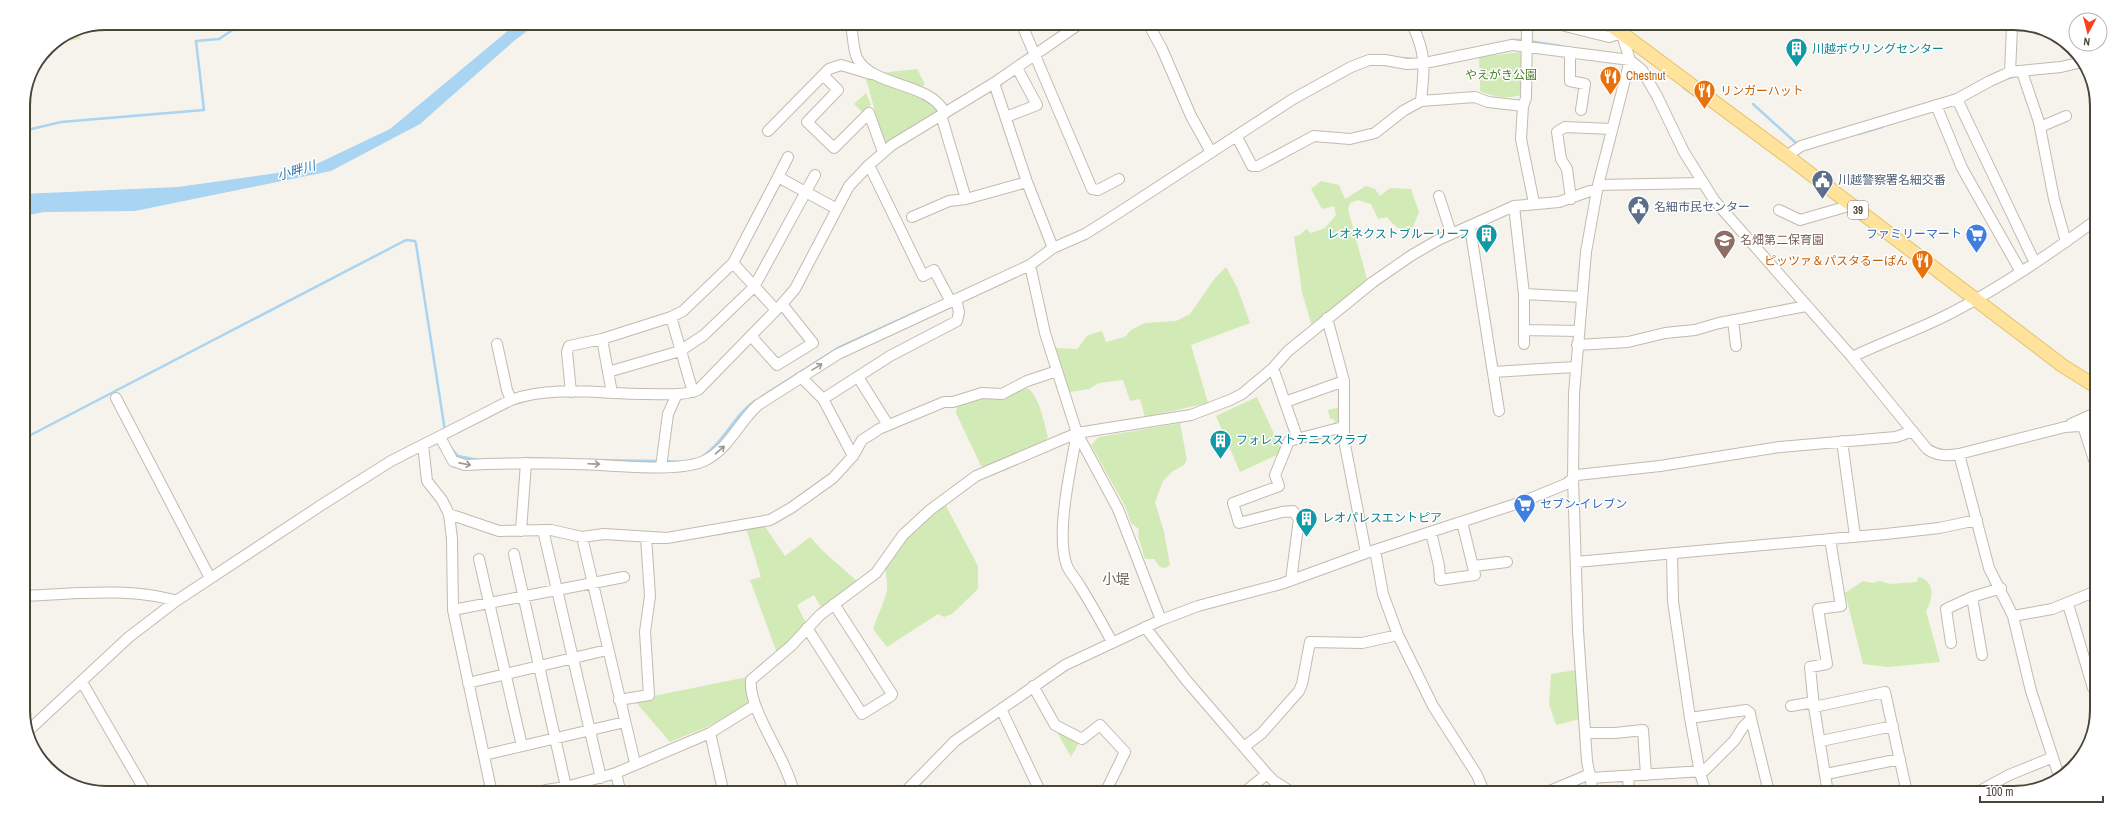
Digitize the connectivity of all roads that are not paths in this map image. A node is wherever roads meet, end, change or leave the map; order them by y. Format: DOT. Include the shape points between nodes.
graph roads {
  1 [pos="852,30"];
  2 [pos="1024,30"];
  3 [pos="1071,30"];
  4 [pos="1152,30"];
  5 [pos="1415,30"];
  6 [pos="1527,30"];
  7 [pos="1581,30"];
  8 [pos="1617,30"];
  9 [pos="1618,30"];
  10 [pos="1619,30"];
  11 [pos="2012,30"];
  12 [pos="1527,42"];
  13 [pos="1570,52"];
  14 [pos="1034,56"];
  15 [pos="1630,60"];
  16 [pos="1425,63"];
  17 [pos="2076,63"];
  18 [pos="1016,68"];
  19 [pos="2010,72"];
  20 [pos="2022,72"];
  21 [pos="823,75"];
  22 [pos="879,76"];
  23 [pos="994,83"];
  24 [pos="1957,99"];
  25 [pos="1421,101"];
  26 [pos="1936,105"];
  27 [pos="1523,106"];
  28 [pos="1581,110"];
  29 [pos="943,114"];
  30 [pos="2066,116"];
  31 [pos="1006,117"];
  32 [pos="2040,127"];
  33 [pos="1612,129"];
  34 [pos="768,131"];
  35 [pos="1236,137"];
  36 [pos="883,152"];
  37 [pos="1211,152"];
  38 [pos="788,156"];
  39 [pos="1787,156"];
  40 [pos="869,165"];
  41 [pos="815,175"];
  42 [pos="778,178"];
  43 [pos="1119,179"];
  44 [pos="1027,182"];
  45 [pos="1702,183"];
  46 [pos="1598,188"];
  47 [pos="806,192"];
  48 [pos="1439,196"];
  49 [pos="966,199"];
  50 [pos="1571,199"];
  51 [pos="1534,203"];
  52 [pos="1852,205"];
  53 [pos="1514,206"];
  54 [pos="837,209"];
  55 [pos="1779,210"];
  56 [pos="912,217"];
  57 [pos="2090,224"];
  58 [pos="1470,227"];
  59 [pos="1451,233"];
  60 [pos="2066,242"];
  61 [pos="1054,248"];
  62 [pos="733,263"];
  63 [pos="2035,263"];
  64 [pos="1030,265"];
  65 [pos="2021,272"];
  66 [pos="754,287"];
  67 [pos="1524,294"];
  68 [pos="1582,297"];
  69 [pos="1976,299"];
  70 [pos="954,300"];
  71 [pos="1806,306"];
  72 [pos="779,307"];
  73 [pos="671,318"];
  74 [pos="1327,318"];
  75 [pos="1733,320"];
  76 [pos="1524,330"];
  77 [pos="1579,330"];
  78 [pos="751,336"];
  79 [pos="602,339"];
  80 [pos="497,344"];
  81 [pos="1524,344"];
  82 [pos="1577,345"];
  83 [pos="1736,346"];
  84 [pos="680,351"];
  85 [pos="1852,358"];
  86 [pos="1575,367"];
  87 [pos="1274,368"];
  88 [pos="1057,371"];
  89 [pos="608,372"];
  90 [pos="1493,372"];
  91 [pos="801,377"];
  92 [pos="858,377"];
  93 [pos="1344,381"];
  94 [pos="2090,383"];
  95 [pos="572,392"];
  96 [pos="693,392"];
  97 [pos="612,393"];
  98 [pos="676,394"];
  99 [pos="116,398"];
  100 [pos="823,399"];
  101 [pos="511,400"];
  102 [pos="1285,402"];
  103 [pos="1499,411"];
  104 [pos="2090,415"];
  105 [pos="888,425"];
  106 [pos="2090,425"];
  107 [pos="2083,426"];
  108 [pos="2065,427"];
  109 [pos="1344,428"];
  110 [pos="1913,431"];
  111 [pos="1077,433"];
  112 [pos="440,437"];
  113 [pos="1297,437"];
  114 [pos="1842,441"];
  115 [pos="423,445"];
  116 [pos="2090,448"];
  117 [pos="1959,454"];
  118 [pos="853,456"];
  119 [pos="526,463"];
  120 [pos="662,463"];
  121 [pos="1573,479"];
  122 [pos="449,514"];
  123 [pos="1977,520"];
  124 [pos="1462,522"];
  125 [pos="543,530"];
  126 [pos="521,531"];
  127 [pos="1431,532"];
  128 [pos="1855,536"];
  129 [pos="582,537"];
  130 [pos="646,537"];
  131 [pos="1830,539"];
  132 [pos="1371,551"];
  133 [pos="514,554"];
  134 [pos="1672,554"];
  135 [pos="479,559"];
  136 [pos="1507,562"];
  137 [pos="1576,562"];
  138 [pos="1474,566"];
  139 [pos="624,577"];
  140 [pos="210,578"];
  141 [pos="1291,580"];
  142 [pos="593,583"];
  143 [pos="2001,588"];
  144 [pos="557,590"];
  145 [pos="2090,594"];
  146 [pos="30,596"];
  147 [pos="524,596"];
  148 [pos="1972,596"];
  149 [pos="176,601"];
  150 [pos="489,603"];
  151 [pos="834,604"];
  152 [pos="2068,604"];
  153 [pos="453,610"];
  154 [pos="2013,616"];
  155 [pos="1161,620"];
  156 [pos="1145,627"];
  157 [pos="807,628"];
  158 [pos="1398,635"];
  159 [pos="1112,642"];
  160 [pos="1951,643"];
  161 [pos="607,650"];
  162 [pos="1982,655"];
  163 [pos="574,659"];
  164 [pos="540,667"];
  165 [pos="506,674"];
  166 [pos="2090,678"];
  167 [pos="82,682"];
  168 [pos="468,683"];
  169 [pos="1033,686"];
  170 [pos="619,700"];
  171 [pos="1814,704"];
  172 [pos="755,705"];
  173 [pos="1791,706"];
  174 [pos="1002,709"];
  175 [pos="1690,718"];
  176 [pos="1751,719"];
  177 [pos="625,722"];
  178 [pos="1893,726"];
  179 [pos="32,727"];
  180 [pos="590,731"];
  181 [pos="710,732"];
  182 [pos="1585,733"];
  183 [pos="556,738"];
  184 [pos="1821,741"];
  185 [pos="522,746"];
  186 [pos="1244,747"];
  187 [pos="484,755"];
  188 [pos="1900,758"];
  189 [pos="2052,758"];
  190 [pos="636,763"];
  191 [pos="2059,771"];
  192 [pos="616,773"];
  193 [pos="1700,773"];
  194 [pos="1267,774"];
  195 [pos="1826,774"];
  196 [pos="1646,775"];
  197 [pos="1590,776"];
  198 [pos="1628,776"];
  199 [pos="601,778"];
  200 [pos="142,786"];
  201 [pos="490,786"];
  202 [pos="566,786"];
  203 [pos="570,786"];
  204 [pos="619,786"];
  205 [pos="722,786"];
  206 [pos="792,786"];
  207 [pos="911,786"];
  208 [pos="1038,786"];
  209 [pos="1108,786"];
  210 [pos="1252,786"];
  211 [pos="1282,786"];
  212 [pos="1482,786"];
  213 [pos="1563,786"];
  214 [pos="1592,786"];
  215 [pos="1629,786"];
  216 [pos="1704,786"];
  217 [pos="1768,786"];
  218 [pos="1827,786"];
  219 [pos="1905,786"];
  220 [pos="1989,786"];
  1 -- 22 [label="street" via="856,57"];
  2 -- 14 [label="street"];
  3 -- 14 [label="street"];
  4 -- 37 [label="street" via="1191,116"];
  5 -- 16 [label="street"];
  6 -- 12 [label="street"];
  7 -- 8 [label="street" via="1609,37"];
  9 -- 15 [label="street"];
  10 -- 39 [label="main road, 39"];
  11 -- 19 [label="street"];
  12 -- 13 [label="street"];
  12 -- 16 [label="street"];
  12 -- 27 [label="street" via="1526,98"];
  13 -- 15 [label="street"];
  13 -- 28 [label="street" via="1570,81 1585,84"];
  14 -- 18 [label="street"];
  14 -- 43 [label="street" via="1092,189 1098,190"];
  15 -- 33 [label="street"];
  15 -- 45 [label="street" via="1642,70"];
  16 -- 25 [label="street"];
  16 -- 35 [label="street" via="1369,60 1352,66 1293,99"];
  17 -- 20 [label="street"];
  18 -- 23 [label="street"];
  18 -- 31 [label="street" via="1037,105"];
  19 -- 20 [label="street"];
  19 -- 24 [label="street"];
  20 -- 32 [label="street"];
  21 -- 22 [label="street" via="829,69 841,65"];
  21 -- 34 [label="street"];
  21 -- 36 [label="street" via="838,90 807,122 834,148 869,113"];
  22 -- 29 [label="street" via="930,98 941,106"];
  23 -- 29 [label="street"];
  23 -- 31 [label="street"];
  24 -- 26 [label="street"];
  24 -- 63 [label="street"];
  25 -- 27 [label="street" via="1475,97 1488,102"];
  25 -- 35 [label="street" via="1375,133 1350,139 1314,136 1258,166 1252,166"];
  26 -- 39 [label="street" via="1801,146"];
  26 -- 65 [label="street" via="1962,168"];
  27 -- 51 [label="street" via="1521,138"];
  29 -- 36 [label="street"];
  29 -- 49 [label="street"];
  30 -- 32 [label="street"];
  31 -- 44 [label="street"];
  32 -- 60 [label="street" via="2054,198"];
  33 -- 46 [label="street"];
  33 -- 50 [label="street" via="1565,127 1557,132"];
  35 -- 37 [label="street"];
  36 -- 40 [label="street"];
  37 -- 61 [label="street" via="1085,234"];
  38 -- 42 [label="street"];
  39 -- 52 [label="main road, 39"];
  40 -- 54 [label="street" via="849,186"];
  40 -- 70 [label="street" via="923,276 934,270"];
  41 -- 47 [label="street"];
  42 -- 47 [label="street"];
  42 -- 62 [label="street"];
  44 -- 49 [label="street"];
  44 -- 61 [label="street"];
  45 -- 46 [label="street"];
  45 -- 71 [label="street"];
  46 -- 50 [label="street"];
  46 -- 68 [label="street" via="1586,252"];
  47 -- 54 [label="street"];
  47 -- 66 [label="street"];
  48 -- 59 [label="street"];
  49 -- 56 [label="street" via="949,201"];
  50 -- 51 [label="street"];
  51 -- 53 [label="street"];
  52 -- 55 [label="street" via="1800,220"];
  52 -- 69 [label="main road, 39"];
  53 -- 58 [label="street"];
  53 -- 67 [label="street"];
  54 -- 72 [label="street" via="795,288"];
  57 -- 60 [label="street"];
  58 -- 59 [label="street"];
  58 -- 90 [label="street"];
  59 -- 74 [label="street" via="1412,255"];
  60 -- 63 [label="street"];
  61 -- 64 [label="street"];
  62 -- 66 [label="street"];
  62 -- 73 [label="street" via="683,311"];
  63 -- 65 [label="street"];
  64 -- 70 [label="street"];
  64 -- 88 [label="street" via="1045,332"];
  65 -- 69 [label="street"];
  66 -- 72 [label="street"];
  66 -- 84 [label="street" via="704,336"];
  67 -- 68 [label="street"];
  67 -- 76 [label="street"];
  68 -- 77 [label="street"];
  69 -- 85 [label="street" via="1941,318"];
  69 -- 94 [label="main road, 39"];
  91 -- 70 [label="street, one-way" via="838,354"];
  70 -- 92 [label="street" via="959,312 956,321 890,356"];
  71 -- 75 [label="street"];
  71 -- 85 [label="street"];
  72 -- 78 [label="street"];
  72 -- 78 [label="street" via="813,343 777,365"];
  73 -- 79 [label="street"];
  73 -- 84 [label="street"];
  74 -- 87 [label="street" via="1288,351"];
  74 -- 93 [label="street"];
  75 -- 82 [label="street" via="1628,342"];
  75 -- 83 [label="street"];
  76 -- 77 [label="street"];
  76 -- 81 [label="street"];
  77 -- 82 [label="street"];
  78 -- 96 [label="street" via="705,384"];
  79 -- 89 [label="street"];
  79 -- 95 [label="street" via="572,345 567,349"];
  80 -- 101 [label="street"];
  82 -- 86 [label="street"];
  84 -- 89 [label="street"];
  84 -- 96 [label="street"];
  85 -- 110 [label="street"];
  86 -- 90 [label="street"];
  86 -- 121 [label="street"];
  87 -- 102 [label="street"];
  87 -- 111 [label="street" via="1242,394 1191,415"];
  88 -- 105 [label="street" via="1027,381 1002,394 982,393 953,402 944,402"];
  88 -- 111 [label="street"];
  89 -- 97 [label="street"];
  90 -- 103 [label="street"];
  91 -- 100 [label="street"];
  120 -- 91 [label="street, one-way" via="679,467 699,464 712,456 724,446 753,410"];
  92 -- 100 [label="street"];
  92 -- 105 [label="street"];
  93 -- 102 [label="street"];
  93 -- 109 [label="street"];
  95 -- 97 [label="street"];
  95 -- 101 [label="street" via="528,395"];
  96 -- 98 [label="street"];
  97 -- 98 [label="street"];
  98 -- 120 [label="street" via="668,414"];
  99 -- 140 [label="street"];
  100 -- 118 [label="street"];
  101 -- 112 [label="street"];
  102 -- 113 [label="street"];
  104 -- 108 [label="street"];
  105 -- 118 [label="street" via="862,440"];
  106 -- 107 [label="street"];
  107 -- 108 [label="street"];
  107 -- 116 [label="street"];
  108 -- 117 [label="street"];
  109 -- 113 [label="street"];
  109 -- 132 [label="street"];
  110 -- 114 [label="street" via="1896,436"];
  110 -- 117 [label="street" via="1927,449 1934,453"];
  111 -- 151 [label="street" via="991,469 961,486 903,535 876,573"];
  111 -- 155 [label="street" via="1118,509"];
  111 -- 159 [label="street" via="1065,512 1065,558 1069,570"];
  112 -- 115 [label="street"];
  112 -- 119 [label="street, one-way" via="453,461 465,465"];
  113 -- 141 [label="street" via="1289,440 1274,475 1279,486 1232,503 1239,523 1293,511 1299,519"];
  114 -- 121 [label="street" via="1577,475"];
  114 -- 128 [label="street"];
  115 -- 122 [label="street" via="427,481"];
  115 -- 140 [label="street" via="391,461"];
  117 -- 123 [label="street"];
  118 -- 130 [label="street" via="833,478 770,520 667,538"];
  119 -- 120 [label="street, one-way"];
  119 -- 126 [label="street"];
  121 -- 124 [label="street" via="1522,502"];
  121 -- 137 [label="street"];
  122 -- 126 [label="street" via="499,531"];
  122 -- 153 [label="street"];
  123 -- 128 [label="street" via="1939,528"];
  123 -- 143 [label="street" via="1989,568"];
  124 -- 127 [label="street"];
  124 -- 138 [label="street"];
  125 -- 126 [label="street"];
  125 -- 129 [label="street"];
  125 -- 144 [label="street"];
  127 -- 132 [label="street"];
  127 -- 138 [label="street" via="1440,580 1475,575"];
  128 -- 131 [label="street"];
  129 -- 130 [label="street" via="604,534"];
  129 -- 142 [label="street"];
  130 -- 170 [label="street" via="650,596 645,632 649,695"];
  131 -- 134 [label="street"];
  131 -- 171 [label="street" via="1841,606 1818,609 1827,664 1810,667"];
  132 -- 141 [label="street"];
  132 -- 158 [label="street"];
  133 -- 147 [label="street"];
  134 -- 137 [label="street"];
  134 -- 175 [label="street" via="1673,601"];
  135 -- 150 [label="street"];
  136 -- 138 [label="street"];
  137 -- 182 [label="street"];
  139 -- 142 [label="street"];
  140 -- 149 [label="street"];
  141 -- 155 [label="street" via="1198,606"];
  142 -- 144 [label="street"];
  142 -- 161 [label="street"];
  143 -- 148 [label="street"];
  143 -- 154 [label="street"];
  144 -- 147 [label="street"];
  144 -- 163 [label="street"];
  145 -- 152 [label="street"];
  146 -- 149 [label="street" via="94,592 162,597"];
  147 -- 150 [label="street"];
  147 -- 164 [label="street"];
  148 -- 160 [label="street" via="1945,610"];
  148 -- 162 [label="street"];
  149 -- 167 [label="street" via="129,637"];
  150 -- 153 [label="street"];
  150 -- 165 [label="street"];
  151 -- 157 [label="street"];
  151 -- 157 [label="street" via="891,696 862,714"];
  152 -- 154 [label="street"];
  152 -- 166 [label="street"];
  153 -- 168 [label="street"];
  154 -- 189 [label="street" via="2030,692"];
  155 -- 156 [label="street"];
  156 -- 159 [label="street"];
  156 -- 186 [label="street" via="1162,651"];
  157 -- 172 [label="street" via="791,646 751,680"];
  158 -- 186 [label="street" via="1362,642 1310,642 1302,684 1298,691 1262,734"];
  158 -- 212 [label="street" via="1433,706"];
  159 -- 169 [label="street" via="1065,665"];
  161 -- 163 [label="street"];
  161 -- 170 [label="street"];
  163 -- 164 [label="street"];
  163 -- 180 [label="street"];
  164 -- 165 [label="street"];
  164 -- 183 [label="street"];
  165 -- 168 [label="street"];
  165 -- 185 [label="street"];
  167 -- 179 [label="street"];
  167 -- 200 [label="street"];
  168 -- 187 [label="street"];
  169 -- 174 [label="street"];
  169 -- 209 [label="street" via="1055,725 1082,739 1100,725 1125,752"];
  170 -- 177 [label="street"];
  171 -- 173 [label="street"];
  171 -- 178 [label="street" via="1885,692"];
  171 -- 184 [label="street"];
  172 -- 181 [label="street"];
  172 -- 206 [label="street" via="780,754"];
  174 -- 207 [label="street" via="955,741"];
  174 -- 208 [label="street"];
  175 -- 176 [label="street" via="1746,710 1750,713"];
  175 -- 193 [label="street"];
  176 -- 193 [label="street" via="1723,753"];
  176 -- 217 [label="street"];
  177 -- 180 [label="street"];
  177 -- 190 [label="street"];
  178 -- 184 [label="street"];
  178 -- 188 [label="street"];
  180 -- 183 [label="street"];
  180 -- 199 [label="street"];
  181 -- 190 [label="street"];
  181 -- 205 [label="street"];
  182 -- 196 [label="street" via="1615,734 1643,730"];
  182 -- 197 [label="street"];
  183 -- 185 [label="street"];
  183 -- 202 [label="street"];
  184 -- 195 [label="street"];
  185 -- 187 [label="street"];
  186 -- 194 [label="street"];
  187 -- 201 [label="street"];
  188 -- 195 [label="street"];
  188 -- 219 [label="street"];
  189 -- 191 [label="street"];
  189 -- 220 [label="street"];
  190 -- 192 [label="street"];
  192 -- 199 [label="street"];
  192 -- 204 [label="street"];
  193 -- 196 [label="street"];
  193 -- 216 [label="street"];
  194 -- 210 [label="street"];
  194 -- 211 [label="street"];
  195 -- 218 [label="street"];
  196 -- 198 [label="street"];
  197 -- 198 [label="street"];
  197 -- 213 [label="street"];
  197 -- 214 [label="street"];
  198 -- 215 [label="street"];
  199 -- 203 [label="street"];
}
